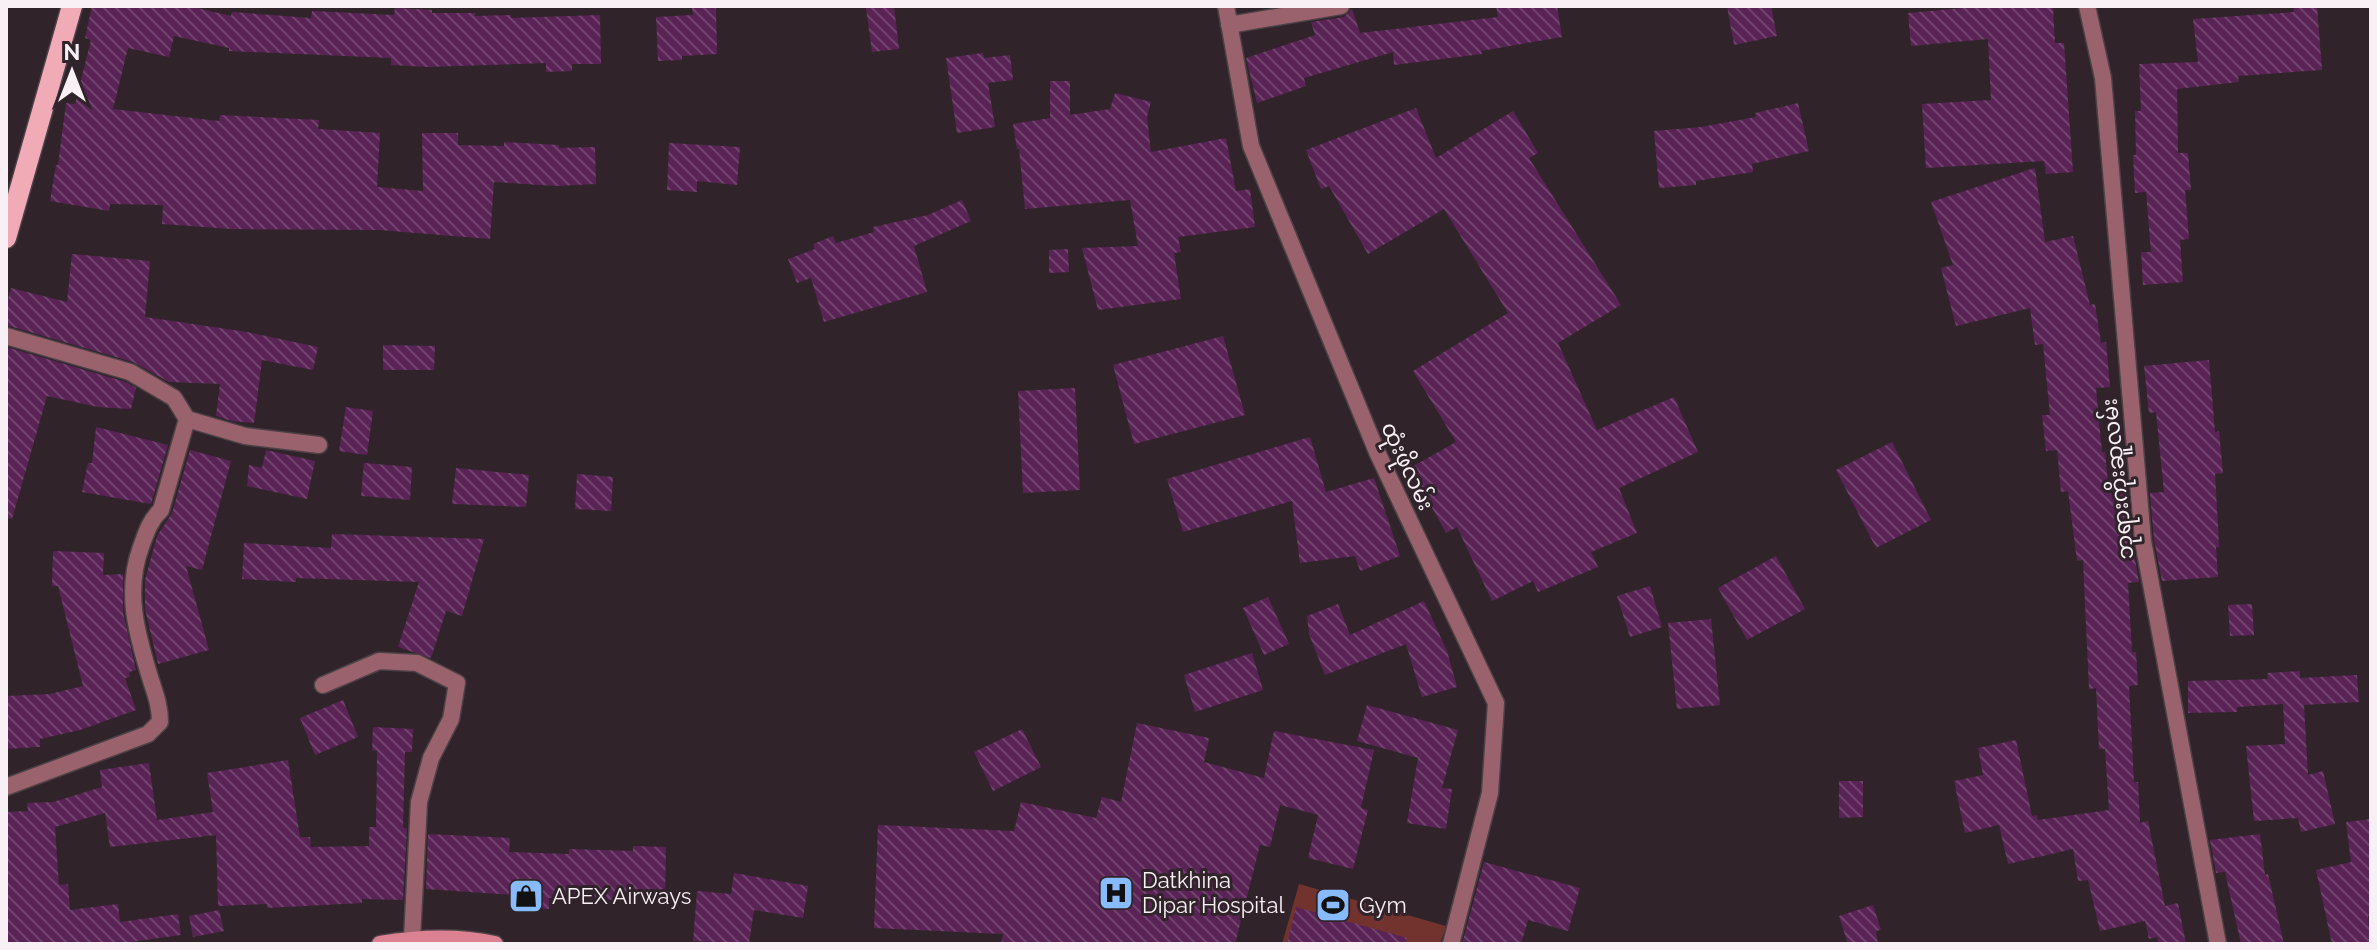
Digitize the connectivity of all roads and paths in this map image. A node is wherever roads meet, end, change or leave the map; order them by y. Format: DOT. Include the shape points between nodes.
graph roads {
  1 [pos="72,6"];
  2 [pos="1226,6"];
  3 [pos="1341,6"];
  4 [pos="2087,6"];
  5 [pos="1229,25"];
  6 [pos="6,238"];
  7 [pos="6,336"];
  8 [pos="187,419"];
  9 [pos="319,445"];
  10 [pos="323,685"];
  11 [pos="6,787"];
  12 [pos="412,939"];
  13 [pos="380,944"];
  14 [pos="495,944"];
  15 [pos="1451,944"];
  16 [pos="2218,944"];
  1 -- 6 [label="main road"];
  2 -- 5 [label="street, ထုံးဖိုလမ်း"];
  3 -- 5 [label="street"];
  4 -- 16 [label="street, ဘုရားကိုးဆူလမ်း" via="2103,78 2143,541"];
  5 -- 15 [label="street, ထုံးဖိုလမ်း" via="1251,146 1377,452 1496,703 1490,793"];
  7 -- 8 [label="street" via="130,372 174,398"];
  8 -- 9 [label="street" via="245,436"];
  8 -- 11 [label="street" via="161,510 152,518 132,579 135,620 160,704 160,722 148,734"];
  10 -- 12 [label="street" via="379,661 417,663 457,683 451,719 431,758 419,802"];
  12 -- 13 [label="main road"];
  12 -- 14 [label="main road"];
}
